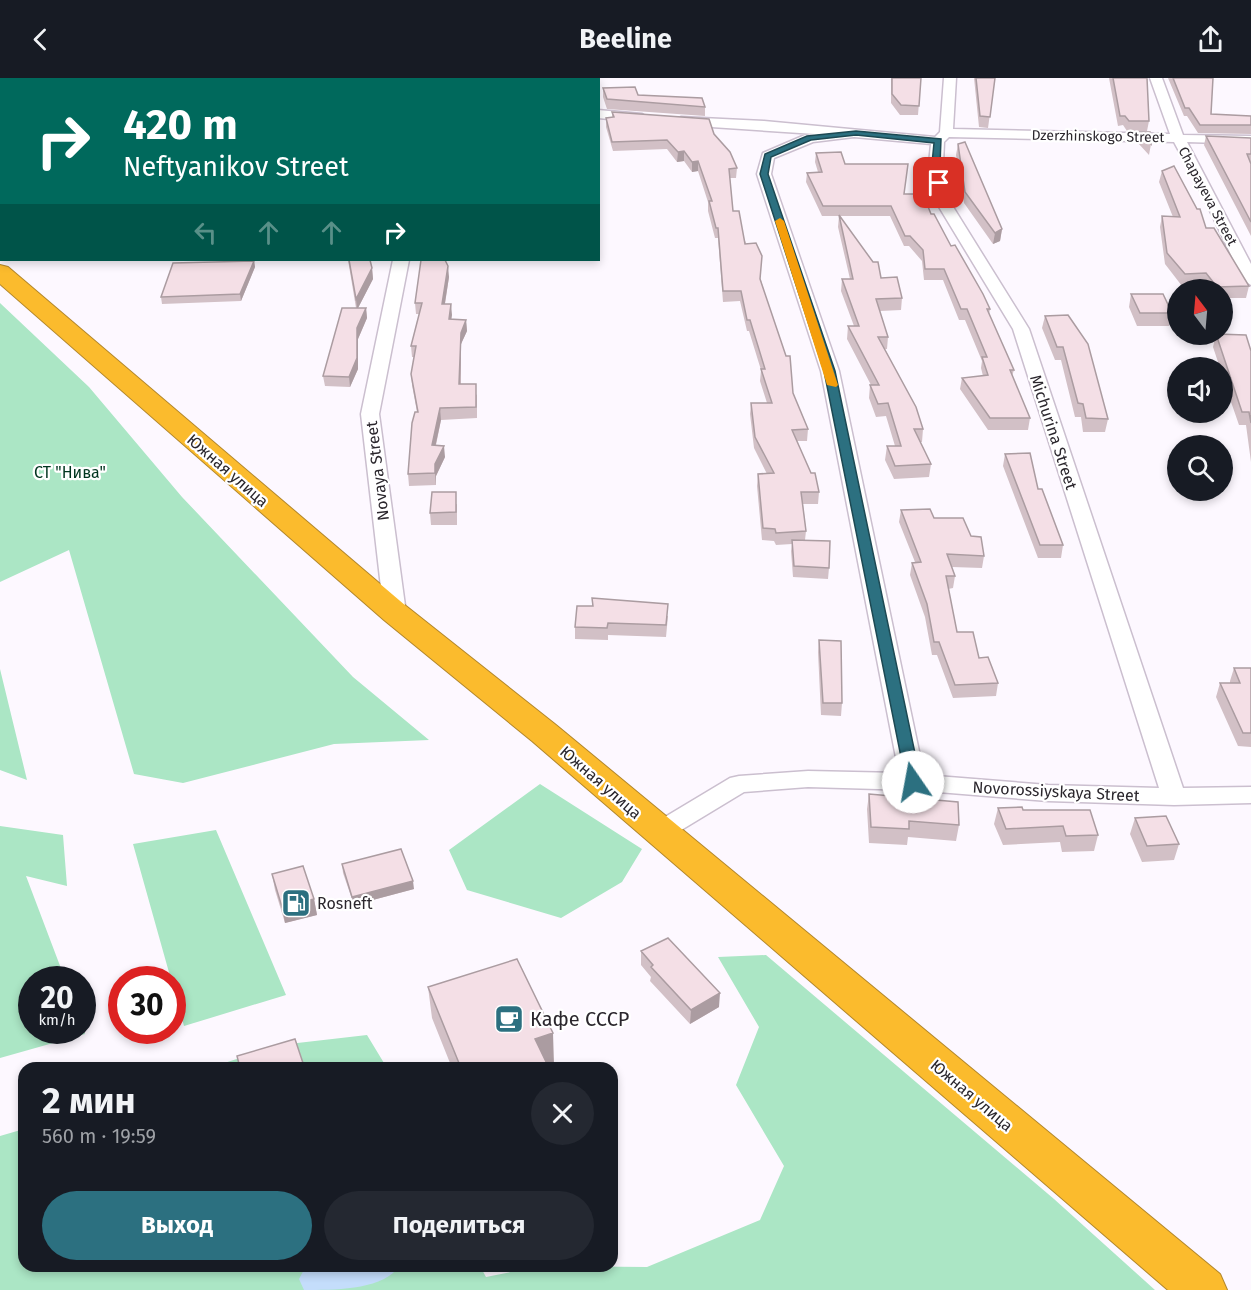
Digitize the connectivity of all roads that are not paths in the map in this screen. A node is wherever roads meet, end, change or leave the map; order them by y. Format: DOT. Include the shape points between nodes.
graph roads {
  1 [pos="950,78"];
  2 [pos="1156,78"];
  3 [pos="600,114"];
  4 [pos="856,133"];
  5 [pos="942,137"];
  6 [pos="1178,138"];
  7 [pos="1251,140"];
  8 [pos="401,261"];
  9 [pos="0,272"];
  10 [pos="1251,279"];
  11 [pos="395,613"];
  12 [pos="913,782"];
  13 [pos="1251,795"];
  14 [pos="1174,797"];
  15 [pos="659,832"];
  16 [pos="1203,1290"];
  1 -- 5 [label="street, Michurina Street"];
  2 -- 6 [label="street, Chapayeva Street"];
  3 -- 4 [label="street, Dzerzhinskogo Street"];
  4 -- 5 [label="street, Dzerzhinskogo Street"];
  4 -- 12 [label="street" via="810,138 768,156 764,174 830,371"];
  5 -- 6 [label="street, Dzerzhinskogo Street"];
  5 -- 14 [label="street, Michurina Street" via="936,164 943,202 1021,329"];
  6 -- 7 [label="street, Dzerzhinskogo Street"];
  6 -- 10 [label="street, Chapayeva Street"];
  8 -- 11 [label="street, Novaya Street" via="370,414"];
  9 -- 11 [label="highway, Южная улица"];
  11 -- 15 [label="highway, Южная улица"];
  12 -- 14 [label="street, Novorossiyskaya Street" via="1048,793"];
  12 -- 15 [label="street, Novorossiyskaya Street" via="807,779 740,784"];
  13 -- 14 [label="street, Novorossiyskaya Street"];
  15 -- 16 [label="highway, Южная улица"];
}
